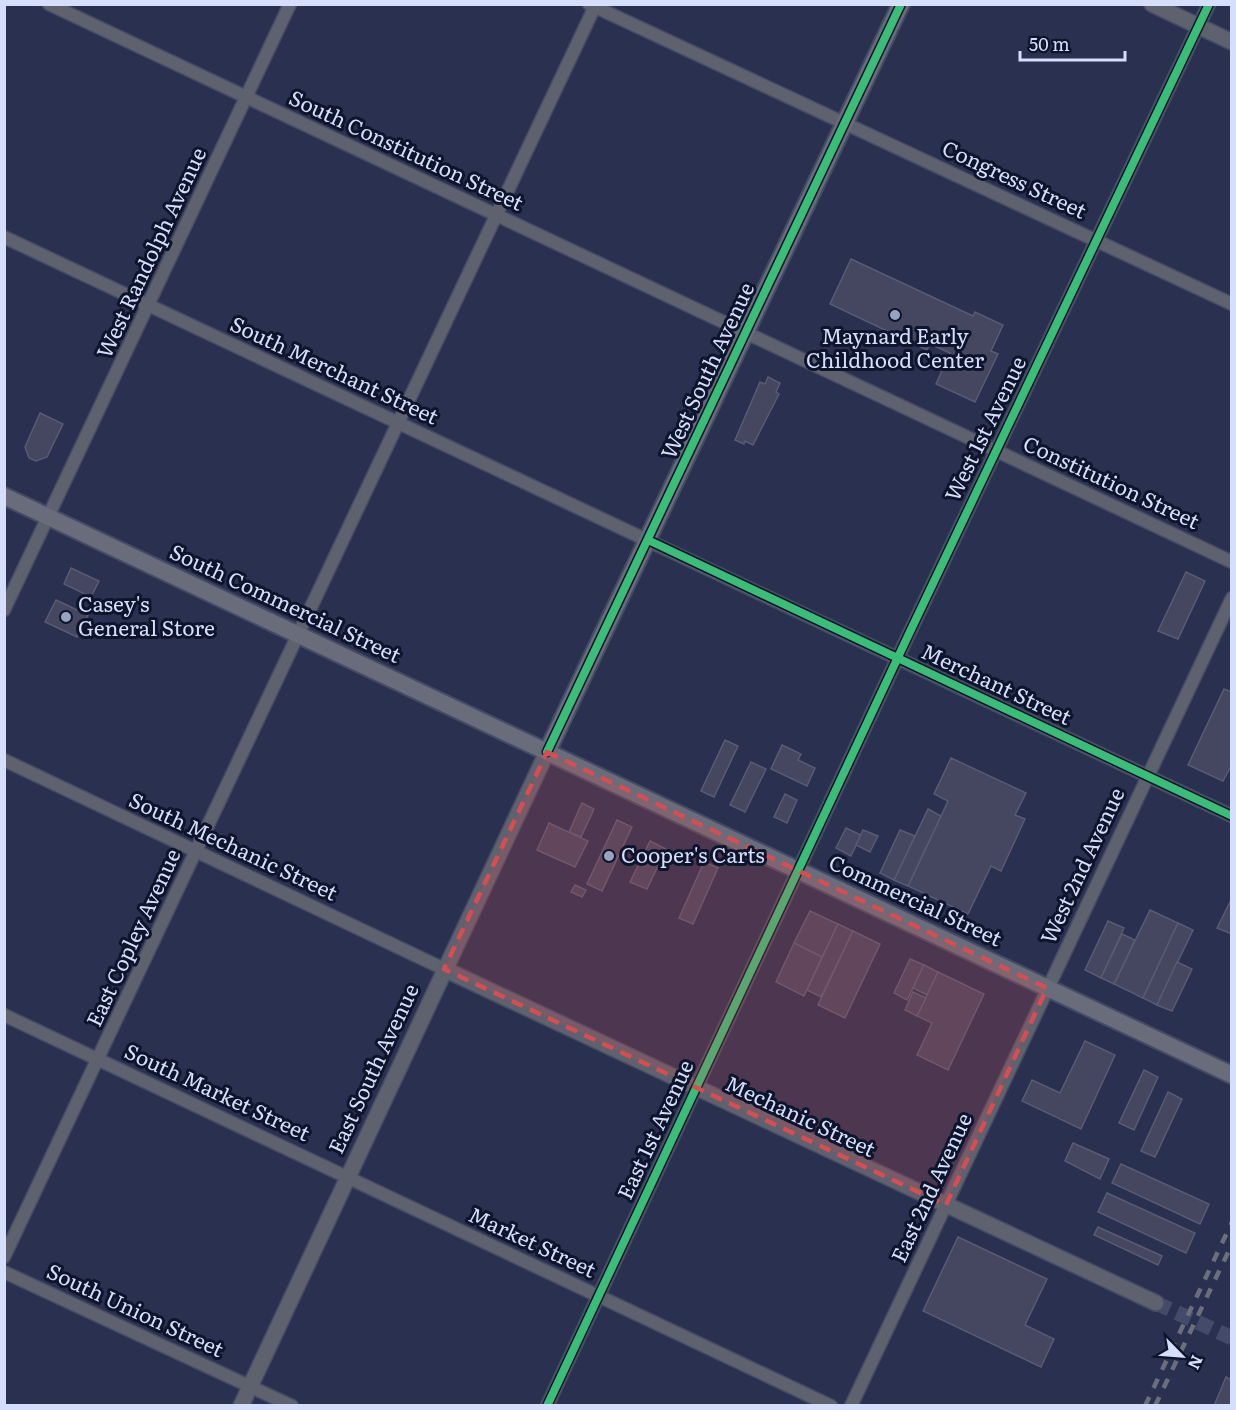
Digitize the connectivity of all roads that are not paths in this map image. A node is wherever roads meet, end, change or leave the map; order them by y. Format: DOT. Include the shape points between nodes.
graph roads {
  1 [pos="49,4"];
  2 [pos="290,4"];
  3 [pos="901,4"];
  4 [pos="1152,4"];
  5 [pos="1209,4"];
  6 [pos="593,5"];
  7 [pos="1198,26"];
  8 [pos="1232,42"];
  9 [pos="247,98"];
  10 [pos="846,122"];
  11 [pos="496,216"];
  12 [pos="4,237"];
  13 [pos="1096,240"];
  14 [pos="1232,304"];
  15 [pos="149,305"];
  16 [pos="747,332"];
  17 [pos="398,423"];
  18 [pos="996,450"];
  19 [pos="4,496"];
  20 [pos="49,517"];
  21 [pos="648,540"];
  22 [pos="1232,562"];
  23 [pos="1232,597"];
  24 [pos="4,610"];
  25 [pos="298,635"];
  26 [pos="897,658"];
  27 [pos="547,752"];
  28 [pos="4,760"];
  29 [pos="1147,776"];
  30 [pos="1232,816"];
  31 [pos="196,851"];
  32 [pos="798,870"];
  33 [pos="444,969"];
  34 [pos="1047,988"];
  35 [pos="4,1015"];
  36 [pos="98,1059"];
  37 [pos="1232,1075"];
  38 [pos="696,1089"];
  39 [pos="347,1176"];
  40 [pos="946,1205"];
  41 [pos="4,1257"];
  42 [pos="4,1272"];
  43 [pos="598,1296"];
  44 [pos="1156,1303"];
  45 [pos="250,1385"];
  46 [pos="240,1406"];
  47 [pos="292,1406"];
  48 [pos="547,1406"];
  49 [pos="831,1406"];
  50 [pos="851,1406"];
  1 -- 9 [label="street, South Constitution Street"];
  2 -- 9 [label="street, West Randolph Avenue"];
  3 -- 10 [label="main road, West South Avenue"];
  4 -- 7 [label="street"];
  5 -- 7 [label="street, West 1st Avenue"];
  6 -- 10 [label="street, Congress Street"];
  6 -- 11 [label="street, East Copley Avenue"];
  7 -- 8 [label="street"];
  7 -- 13 [label="street, West 1st Avenue"];
  9 -- 11 [label="street, South Constitution Street"];
  9 -- 15 [label="street, West Randolph Avenue"];
  10 -- 13 [label="street, Congress Street"];
  10 -- 16 [label="main road, West South Avenue"];
  11 -- 16 [label="street, South Constitution Street"];
  11 -- 17 [label="street, East Copley Avenue"];
  12 -- 15 [label="street, South Merchant Street"];
  13 -- 14 [label="street, Congress Street"];
  13 -- 18 [label="street, West 1st Avenue"];
  15 -- 17 [label="street, South Merchant Street"];
  15 -- 20 [label="street, West Randolph Avenue"];
  16 -- 18 [label="street, Constitution Street"];
  16 -- 21 [label="main road, West South Avenue"];
  17 -- 21 [label="street, South Merchant Street"];
  17 -- 25 [label="street, East Copley Avenue"];
  18 -- 22 [label="street, Constitution Street"];
  18 -- 26 [label="street, West 1st Avenue"];
  19 -- 20 [label="main road, South Commercial Street"];
  20 -- 24 [label="street, West Randolph Avenue"];
  20 -- 25 [label="main road, South Commercial Street"];
  21 -- 26 [label="street, Merchant Street"];
  21 -- 27 [label="main road, West South Avenue"];
  23 -- 29 [label="street, West 2nd Avenue"];
  25 -- 27 [label="main road, South Commercial Street"];
  25 -- 31 [label="street, East Copley Avenue"];
  26 -- 29 [label="street, Merchant Street"];
  26 -- 32 [label="street, West 1st Avenue"];
  27 -- 32 [label="main road, Commercial Street"];
  27 -- 33 [label="street, East South Avenue"];
  28 -- 31 [label="street, South Mechanic Street"];
  29 -- 30 [label="street, Merchant Street"];
  29 -- 34 [label="street, West 2nd Avenue"];
  31 -- 33 [label="street, South Mechanic Street"];
  31 -- 36 [label="street, East Copley Avenue"];
  32 -- 34 [label="main road, Commercial Street"];
  32 -- 38 [label="street, East 1st Avenue"];
  33 -- 38 [label="street, Mechanic Street"];
  33 -- 39 [label="street, East South Avenue"];
  34 -- 37 [label="main road, Commercial Street"];
  34 -- 40 [label="street, East 2nd Avenue"];
  35 -- 36 [label="street, South Market Street"];
  36 -- 39 [label="street, South Market Street"];
  36 -- 41 [label="street, East Copley Avenue"];
  38 -- 40 [label="street, Mechanic Street"];
  38 -- 43 [label="street, East 1st Avenue"];
  39 -- 43 [label="street, Market Street"];
  39 -- 45 [label="street, East South Avenue"];
  40 -- 44 [label="street, Mechanic Street"];
  40 -- 50 [label="street, East 2nd Avenue"];
  42 -- 45 [label="street, South Union Street"];
  43 -- 48 [label="street, East 1st Avenue"];
  43 -- 49 [label="street, Market Street"];
  45 -- 46 [label="street, East South Avenue"];
  45 -- 47 [label="street, South Union Street"];
}
